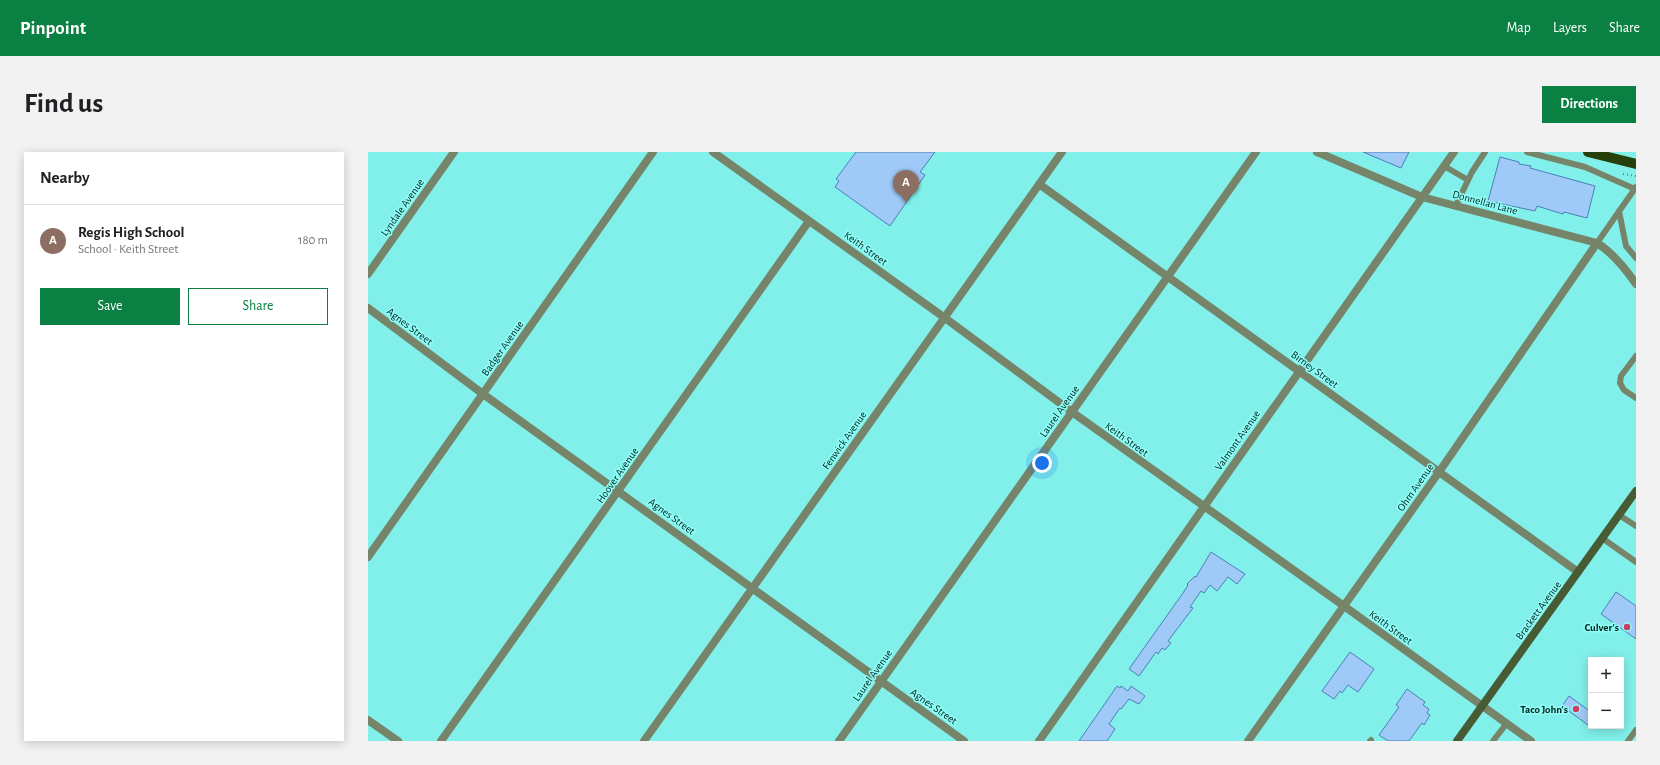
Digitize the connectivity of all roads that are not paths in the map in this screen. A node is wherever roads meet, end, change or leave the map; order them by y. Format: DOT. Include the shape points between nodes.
graph roads {
  1 [pos="454,152"];
  2 [pos="653,152"];
  3 [pos="713,152"];
  4 [pos="1062,152"];
  5 [pos="1256,152"];
  6 [pos="1317,152"];
  7 [pos="1454,152"];
  8 [pos="1485,152"];
  9 [pos="1527,152"];
  10 [pos="1588,152"];
  11 [pos="1636,164"];
  12 [pos="1444,166"];
  13 [pos="1468,180"];
  14 [pos="1039,184"];
  15 [pos="1636,188"];
  16 [pos="1422,196"];
  17 [pos="1456,205"];
  18 [pos="1619,211"];
  19 [pos="809,221"];
  20 [pos="1596,243"];
  21 [pos="1636,258"];
  22 [pos="368,274"];
  23 [pos="1168,276"];
  24 [pos="1636,284"];
  25 [pos="368,308"];
  26 [pos="944,318"];
  27 [pos="1636,356"];
  28 [pos="1299,372"];
  29 [pos="483,394"];
  30 [pos="1636,398"];
  31 [pos="1072,412"];
  32 [pos="1439,472"];
  33 [pos="619,491"];
  34 [pos="1636,491"];
  35 [pos="1204,507"];
  36 [pos="1619,515"];
  37 [pos="1636,526"];
  38 [pos="1602,538"];
  39 [pos="368,557"];
  40 [pos="1636,562"];
  41 [pos="1578,572"];
  42 [pos="753,588"];
  43 [pos="1344,606"];
  44 [pos="881,682"];
  45 [pos="1482,706"];
  46 [pos="368,720"];
  47 [pos="1507,723"];
  48 [pos="1636,730"];
  49 [pos="398,741"];
  50 [pos="441,741"];
  51 [pos="644,741"];
  52 [pos="838,741"];
  53 [pos="964,741"];
  54 [pos="1039,741"];
  55 [pos="1248,741"];
  56 [pos="1457,741"];
  57 [pos="1493,741"];
  58 [pos="1531,741"];
  59 [pos="1628,741"];
  1 -- 22 [label="street, Lyndale Avenue"];
  2 -- 29 [label="street, Badger Avenue"];
  3 -- 19 [label="street, Keith Street"];
  4 -- 14 [label="street, Fenwick Avenue"];
  5 -- 23 [label="street, Laurel Avenue"];
  6 -- 16 [label="street, Donnellan Lane"];
  7 -- 12 [label="street, Valmont Avenue"];
  8 -- 13 [label="lane"];
  9 -- 15 [label="lane" via="1585,167"];
  10 -- 11 [label="main road"];
  12 -- 13 [label="lane"];
  12 -- 16 [label="street, Valmont Avenue"];
  13 -- 17 [label="lane"];
  14 -- 23 [label="street, Birney Street"];
  14 -- 26 [label="street, Fenwick Avenue"];
  15 -- 18 [label="lane"];
  16 -- 17 [label="street, Donnellan Lane"];
  16 -- 28 [label="street, Valmont Avenue"];
  17 -- 20 [label="street, Donnellan Lane"];
  18 -- 20 [label="lane"];
  18 -- 21 [label="lane" via="1626,246"];
  19 -- 26 [label="street, Keith Street"];
  19 -- 33 [label="street, Hoover Avenue"];
  20 -- 24 [label="street, Donnellan Lane" via="1612,255"];
  20 -- 32 [label="street, Ohm Avenue"];
  23 -- 28 [label="street, Birney Street"];
  23 -- 31 [label="street, Laurel Avenue"];
  25 -- 29 [label="street, Agnes Street"];
  26 -- 31 [label="street, Keith Street"];
  26 -- 42 [label="street, Fenwick Avenue"];
  27 -- 30 [label="lane" via="1621,376 1620,383 1624,390"];
  28 -- 32 [label="street, Birney Street"];
  28 -- 35 [label="street, Valmont Avenue"];
  29 -- 33 [label="street, Agnes Street"];
  29 -- 39 [label="street, Badger Avenue"];
  31 -- 35 [label="street, Keith Street"];
  31 -- 44 [label="street, Laurel Avenue"];
  32 -- 41 [label="street, Birney Street"];
  32 -- 43 [label="street, Ohm Avenue"];
  33 -- 42 [label="street, Agnes Street"];
  33 -- 50 [label="street, Hoover Avenue"];
  34 -- 36 [label="main road, Brackett Avenue"];
  35 -- 43 [label="street, Keith Street"];
  35 -- 54 [label="street, Valmont Avenue"];
  36 -- 37 [label="lane"];
  36 -- 38 [label="main road, Brackett Avenue"];
  38 -- 40 [label="lane"];
  38 -- 41 [label="main road, Brackett Avenue"];
  41 -- 45 [label="main road, Brackett Avenue"];
  42 -- 44 [label="street, Agnes Street"];
  42 -- 51 [label="street, Fenwick Avenue"];
  43 -- 45 [label="street, Keith Street"];
  43 -- 55 [label="street, Ohm Avenue"];
  44 -- 52 [label="street, Laurel Avenue"];
  44 -- 53 [label="street, Agnes Street"];
  45 -- 47 [label="street, Keith Street"];
  45 -- 56 [label="main road, Brackett Avenue"];
  46 -- 49 [label="street"];
  47 -- 57 [label="lane"];
  47 -- 58 [label="street, Keith Street"];
  48 -- 59 [label="lane"];
}
